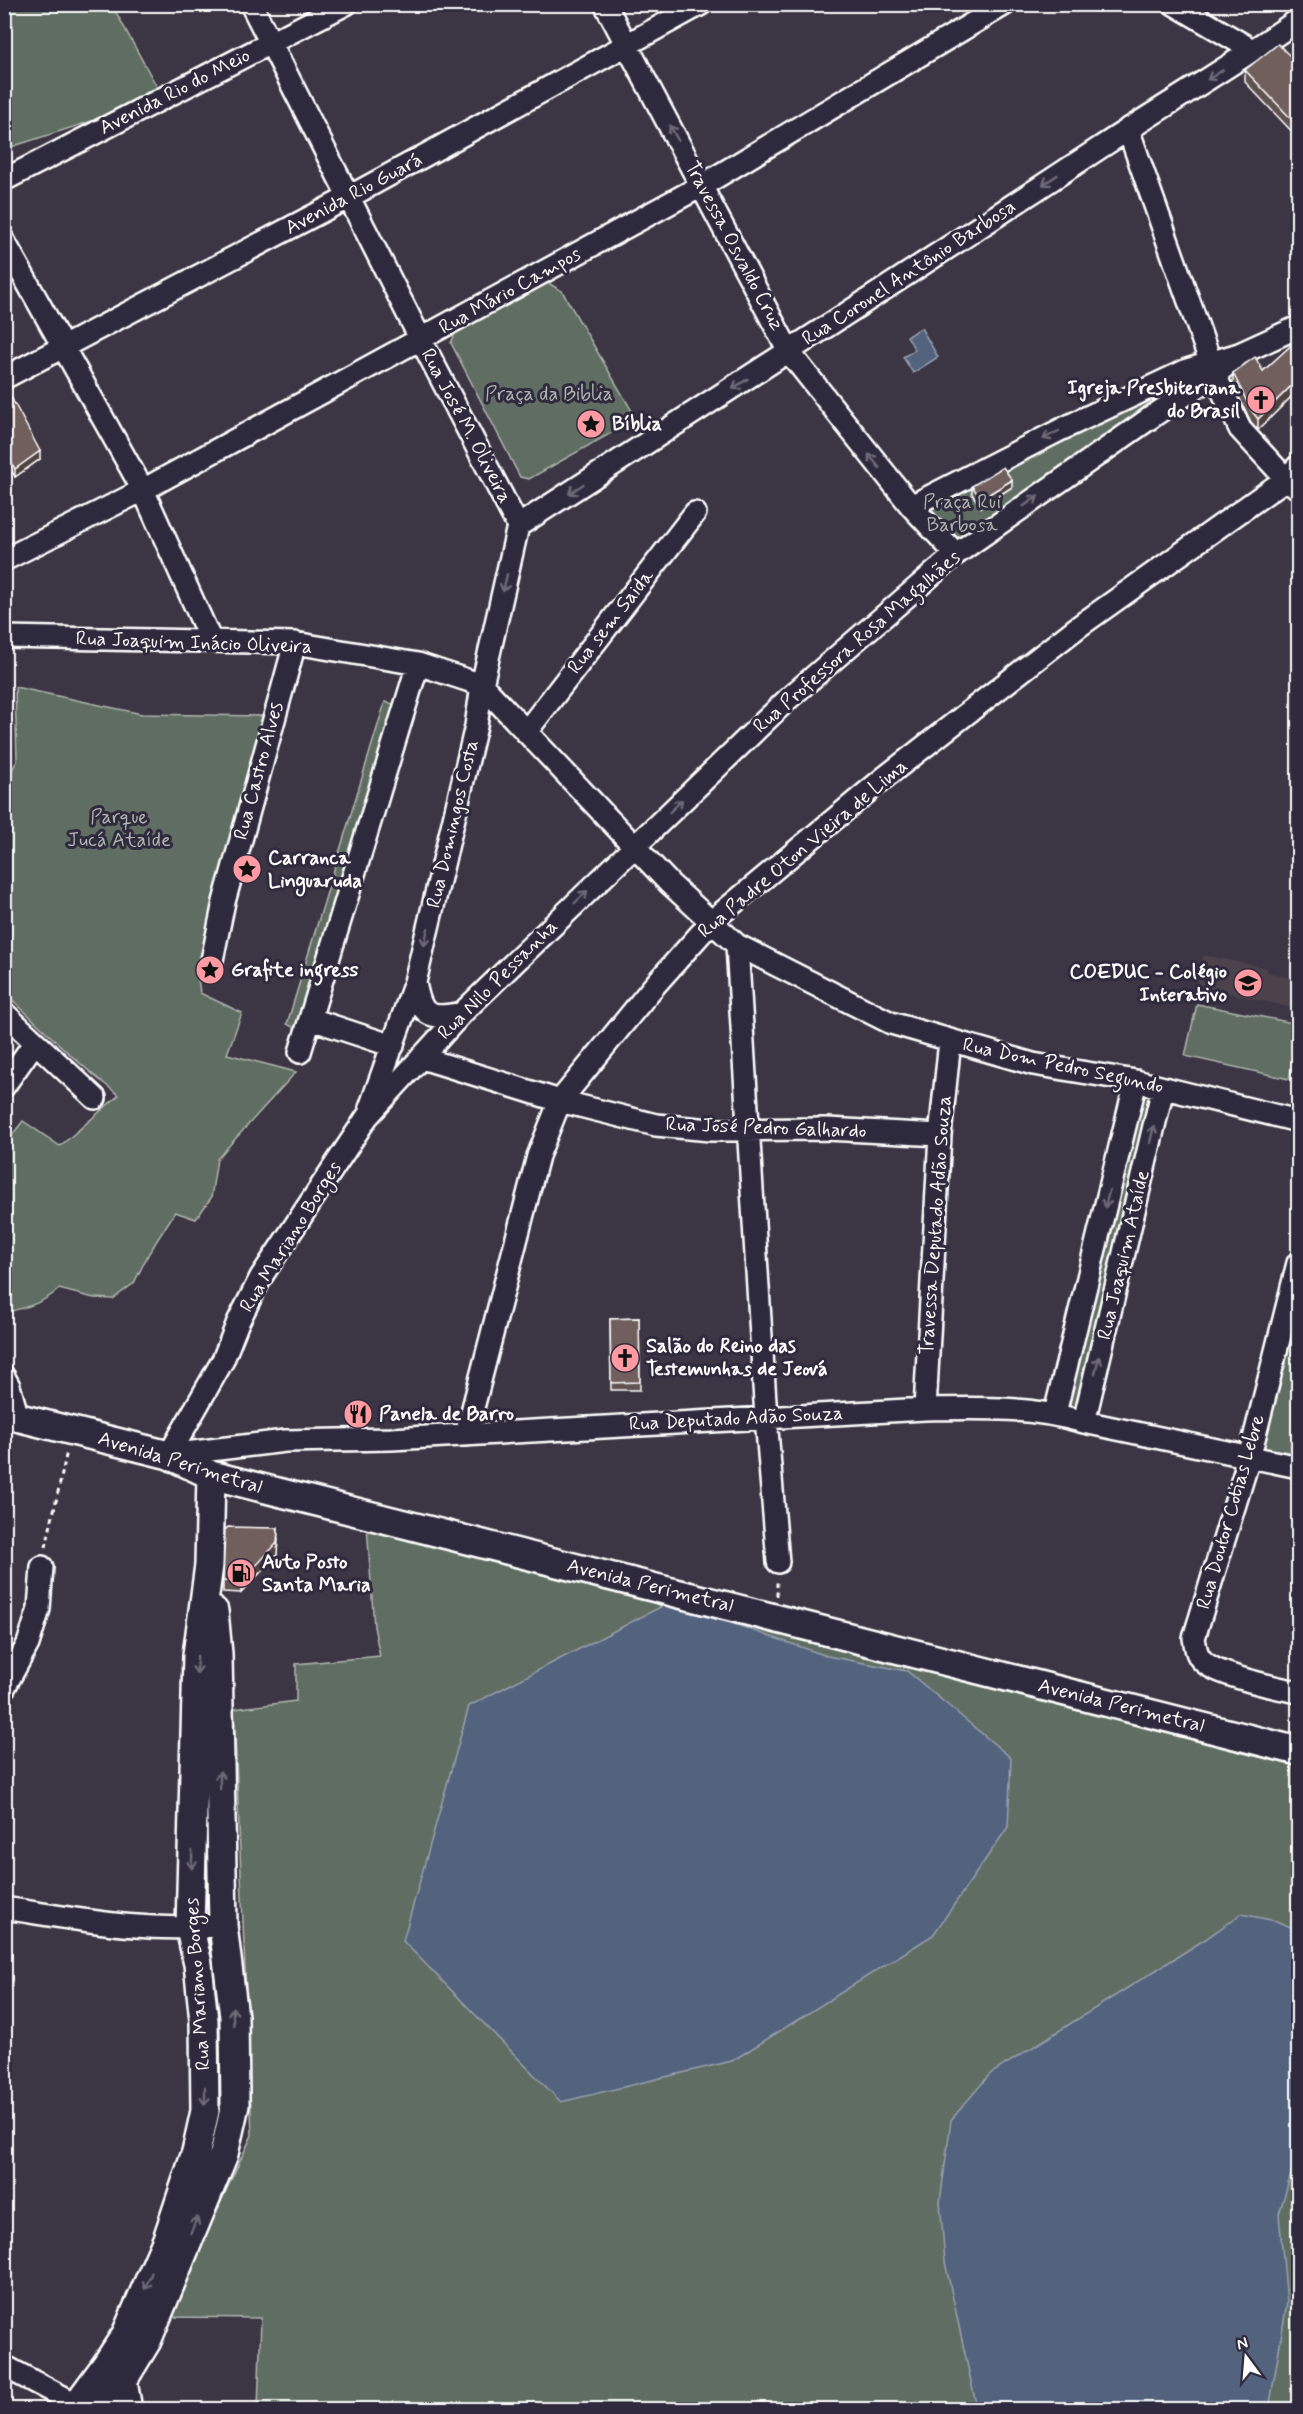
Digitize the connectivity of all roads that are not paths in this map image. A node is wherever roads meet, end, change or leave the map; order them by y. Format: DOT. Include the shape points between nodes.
graph roads {
  1 [pos="251,4"];
  2 [pos="346,4"];
  3 [pos="605,4"];
  4 [pos="701,4"];
  5 [pos="1005,4"];
  6 [pos="1174,4"];
  7 [pos="1299,20"];
  8 [pos="270,43"];
  9 [pos="626,47"];
  10 [pos="1254,51"];
  11 [pos="1128,129"];
  12 [pos="4,180"];
  13 [pos="703,185"];
  14 [pos="349,197"];
  15 [pos="4,241"];
  16 [pos="1299,327"];
  17 [pos="421,340"];
  18 [pos="64,347"];
  19 [pos="789,352"];
  20 [pos="1213,369"];
  21 [pos="4,378"];
  22 [pos="1294,477"];
  23 [pos="143,490"];
  24 [pos="911,506"];
  25 [pos="695,513"];
  26 [pos="518,526"];
  27 [pos="956,554"];
  28 [pos="4,560"];
  29 [pos="4,637"];
  30 [pos="211,641"];
  31 [pos="295,643"];
  32 [pos="418,664"];
  33 [pos="482,685"];
  34 [pos="526,732"];
  35 [pos="634,846"];
  36 [pos="712,921"];
  37 [pos="737,945"];
  38 [pos="210,970"];
  39 [pos="415,982"];
  40 [pos="4,1013"];
  41 [pos="462,1013"];
  42 [pos="311,1019"];
  43 [pos="950,1041"];
  44 [pos="35,1042"];
  45 [pos="393,1047"];
  46 [pos="300,1052"];
  47 [pos="422,1058"];
  48 [pos="1136,1081"];
  49 [pos="4,1086"];
  50 [pos="1163,1088"];
  51 [pos="95,1098"];
  52 [pos="560,1101"];
  53 [pos="367,1117"];
  54 [pos="1299,1121"];
  55 [pos="747,1130"];
  56 [pos="940,1135"];
  57 [pos="1299,1263"];
  58 [pos="4,1377"];
  59 [pos="925,1409"];
  60 [pos="1055,1413"];
  61 [pos="11,1416"];
  62 [pos="766,1418"];
  63 [pos="1084,1422"];
  64 [pos="466,1435"];
  65 [pos="169,1455"];
  66 [pos="1250,1455"];
  67 [pos="1299,1467"];
  68 [pos="212,1475"];
  69 [pos="778,1562"];
  70 [pos="209,1565"];
  71 [pos="42,1567"];
  72 [pos="4,1688"];
  73 [pos="1299,1692"];
  74 [pos="1299,1751"];
  75 [pos="4,1908"];
  76 [pos="223,1925"];
  77 [pos="190,1929"];
  78 [pos="4,2366"];
  79 [pos="125,2374"];
  80 [pos="76,2407"];
  81 [pos="105,2409"];
  82 [pos="131,2409"];
  1 -- 8 [label="street, Rua José M. Oliveira"];
  2 -- 8 [label="street, Avenida Rio do Meio"];
  3 -- 9 [label="street, Travessa Osvaldo Cruz"];
  4 -- 9 [label="street, Avenida Rio Guará"];
  5 -- 13 [label="street, Rua Mário Campos"];
  6 -- 10 [label="street"];
  7 -- 10 [label="street, Rua Coronel Antônio Barbosa"];
  8 -- 12 [label="street, Avenida Rio do Meio"];
  8 -- 14 [label="street, Rua José M. Oliveira"];
  13 -- 9 [label="street, Travessa Osvaldo Cruz, one-way"];
  9 -- 14 [label="street, Avenida Rio Guará"];
  10 -- 11 [label="street, Rua Coronel Antônio Barbosa, one-way"];
  11 -- 19 [label="street, Rua Coronel Antônio Barbosa, one-way"];
  11 -- 20 [label="street"];
  13 -- 17 [label="street, Rua Mário Campos"];
  13 -- 19 [label="street, Travessa Osvaldo Cruz"];
  14 -- 17 [label="street, Rua José M. Oliveira"];
  14 -- 18 [label="street, Avenida Rio Guará"];
  15 -- 18 [label="street"];
  16 -- 20 [label="street, Rua Professora Rosa Magalhães"];
  17 -- 23 [label="street, Rua Mário Campos"];
  17 -- 26 [label="street, Rua José M. Oliveira"];
  18 -- 21 [label="street, Avenida Rio Guará"];
  18 -- 23 [label="street"];
  24 -- 19 [label="street, Travessa Osvaldo Cruz, one-way"];
  19 -- 26 [label="street, Rua Coronel Antônio Barbosa, one-way"];
  20 -- 22 [label="street" via="1239,429"];
  20 -- 24 [label="street, one-way" via="1187,370"];
  27 -- 20 [label="street, Rua Professora Rosa Magalhães, one-way" via="1156,414"];
  22 -- 36 [label="street, Rua Padre Oton Vieira de Lima" via="1078,627 884,778"];
  23 -- 28 [label="street, Rua Mário Campos"];
  23 -- 30 [label="street"];
  24 -- 27 [label="street, Travessa Osvaldo Cruz"];
  25 -- 34 [label="street, Rua sem Saida"];
  26 -- 33 [label="street, Rua Domingos Costa, one-way"];
  35 -- 27 [label="street, Rua Professora Rosa Magalhães, one-way" via="789,698"];
  29 -- 30 [label="street, Rua Joaquim Inácio Oliveira"];
  30 -- 31 [label="street, Rua Joaquim Inácio Oliveira"];
  31 -- 32 [label="street, Rua Joaquim Inácio Oliveira"];
  31 -- 38 [label="street, Rua Castro Alves" via="224,902"];
  32 -- 33 [label="street, Rua Joaquim Inácio Oliveira"];
  32 -- 42 [label="street"];
  33 -- 34 [label="street, Rua Joaquim Inácio Oliveira"];
  33 -- 39 [label="street, Rua Domingos Costa, one-way" via="476,726"];
  34 -- 35 [label="street, Rua Joaquim Inácio Oliveira"];
  35 -- 36 [label="street, Rua Dom Pedro Segundo"];
  41 -- 35 [label="street, Rua Nilo Pessanha, one-way"];
  36 -- 37 [label="street, Rua Dom Pedro Segundo"];
  36 -- 52 [label="street, Rua Padre Oton Vieira de Lima"];
  37 -- 43 [label="street, Rua Dom Pedro Segundo" via="891,1023"];
  37 -- 55 [label="street"];
  39 -- 41 [label="street" via="419,1005 427,1013 442,1017"];
  39 -- 45 [label="street, Rua Domingos Costa"];
  40 -- 44 [label="street"];
  41 -- 47 [label="street, Rua Nilo Pessanha"];
  42 -- 45 [label="street"];
  42 -- 46 [label="street"];
  43 -- 48 [label="street, Rua Dom Pedro Segundo" via="1033,1064"];
  43 -- 56 [label="street, Travessa Deputado Adão Souza"];
  44 -- 49 [label="street"];
  44 -- 51 [label="street"];
  45 -- 53 [label="street, Rua Domingos Costa"];
  47 -- 52 [label="street, Rua José Pedro Galhardo"];
  47 -- 53 [label="street, Rua Nilo Pessanha"];
  48 -- 50 [label="street, Rua Dom Pedro Segundo"];
  48 -- 60 [label="street, Rua Joaquim Ataíde, one-way"];
  50 -- 54 [label="street, Rua Dom Pedro Segundo"];
  63 -- 50 [label="street, Rua Joaquim Ataíde, one-way"];
  52 -- 55 [label="street, Rua José Pedro Galhardo" via="656,1125"];
  52 -- 64 [label="street, Rua Padre Oton Vieira de Lima" via="538,1156"];
  53 -- 65 [label="street, Rua Mariano Borges" via="261,1277 223,1360"];
  55 -- 56 [label="street, Rua José Pedro Galhardo" via="826,1129"];
  55 -- 62 [label="street"];
  56 -- 59 [label="street, Travessa Deputado Adão Souza"];
  57 -- 66 [label="street, Rua Doutor Cotias Lebre"];
  58 -- 61 [label="street" via="9,1386"];
  59 -- 60 [label="street, Rua Deputado Adão Souza" via="995,1407"];
  59 -- 62 [label="street, Rua Deputado Adão Souza"];
  60 -- 63 [label="street, Rua Deputado Adão Souza"];
  61 -- 65 [label="main road, Avenida Perimetral"];
  62 -- 64 [label="street, Rua Deputado Adão Souza"];
  62 -- 69 [label="street"];
  63 -- 66 [label="street, Rua Deputado Adão Souza"];
  64 -- 65 [label="street, Rua Deputado Adão Souza" via="285,1441"];
  65 -- 68 [label="main road, Avenida Perimetral"];
  66 -- 67 [label="street, Rua Deputado Adão Souza"];
  66 -- 73 [label="street, Rua Doutor Cotias Lebre" via="1194,1638 1196,1653 1206,1664 1247,1680"];
  68 -- 70 [label="main road, Rua Mariano Borges"];
  68 -- 74 [label="main road, Avenida Perimetral"];
  76 -- 70 [label="main road, Rua Mariano Borges, one-way" via="218,1654"];
  70 -- 77 [label="main road, Rua Mariano Borges, one-way" via="197,1654"];
  71 -- 72 [label="street" via="34,1626"];
  75 -- 77 [label="street" via="103,1923"];
  76 -- 77 [label="street"];
  79 -- 76 [label="main road, Rua Mariano Borges, one-way" via="147,2341 224,2154 231,2125 235,2105 234,2017"];
  77 -- 80 [label="main road, Rua Mariano Borges, one-way" via="204,2021 205,2111 196,2152 167,2239 126,2334"];
  78 -- 80 [label="street"];
  79 -- 81 [label="main road, Rua Mariano Borges"];
  79 -- 82 [label="street"];
}
